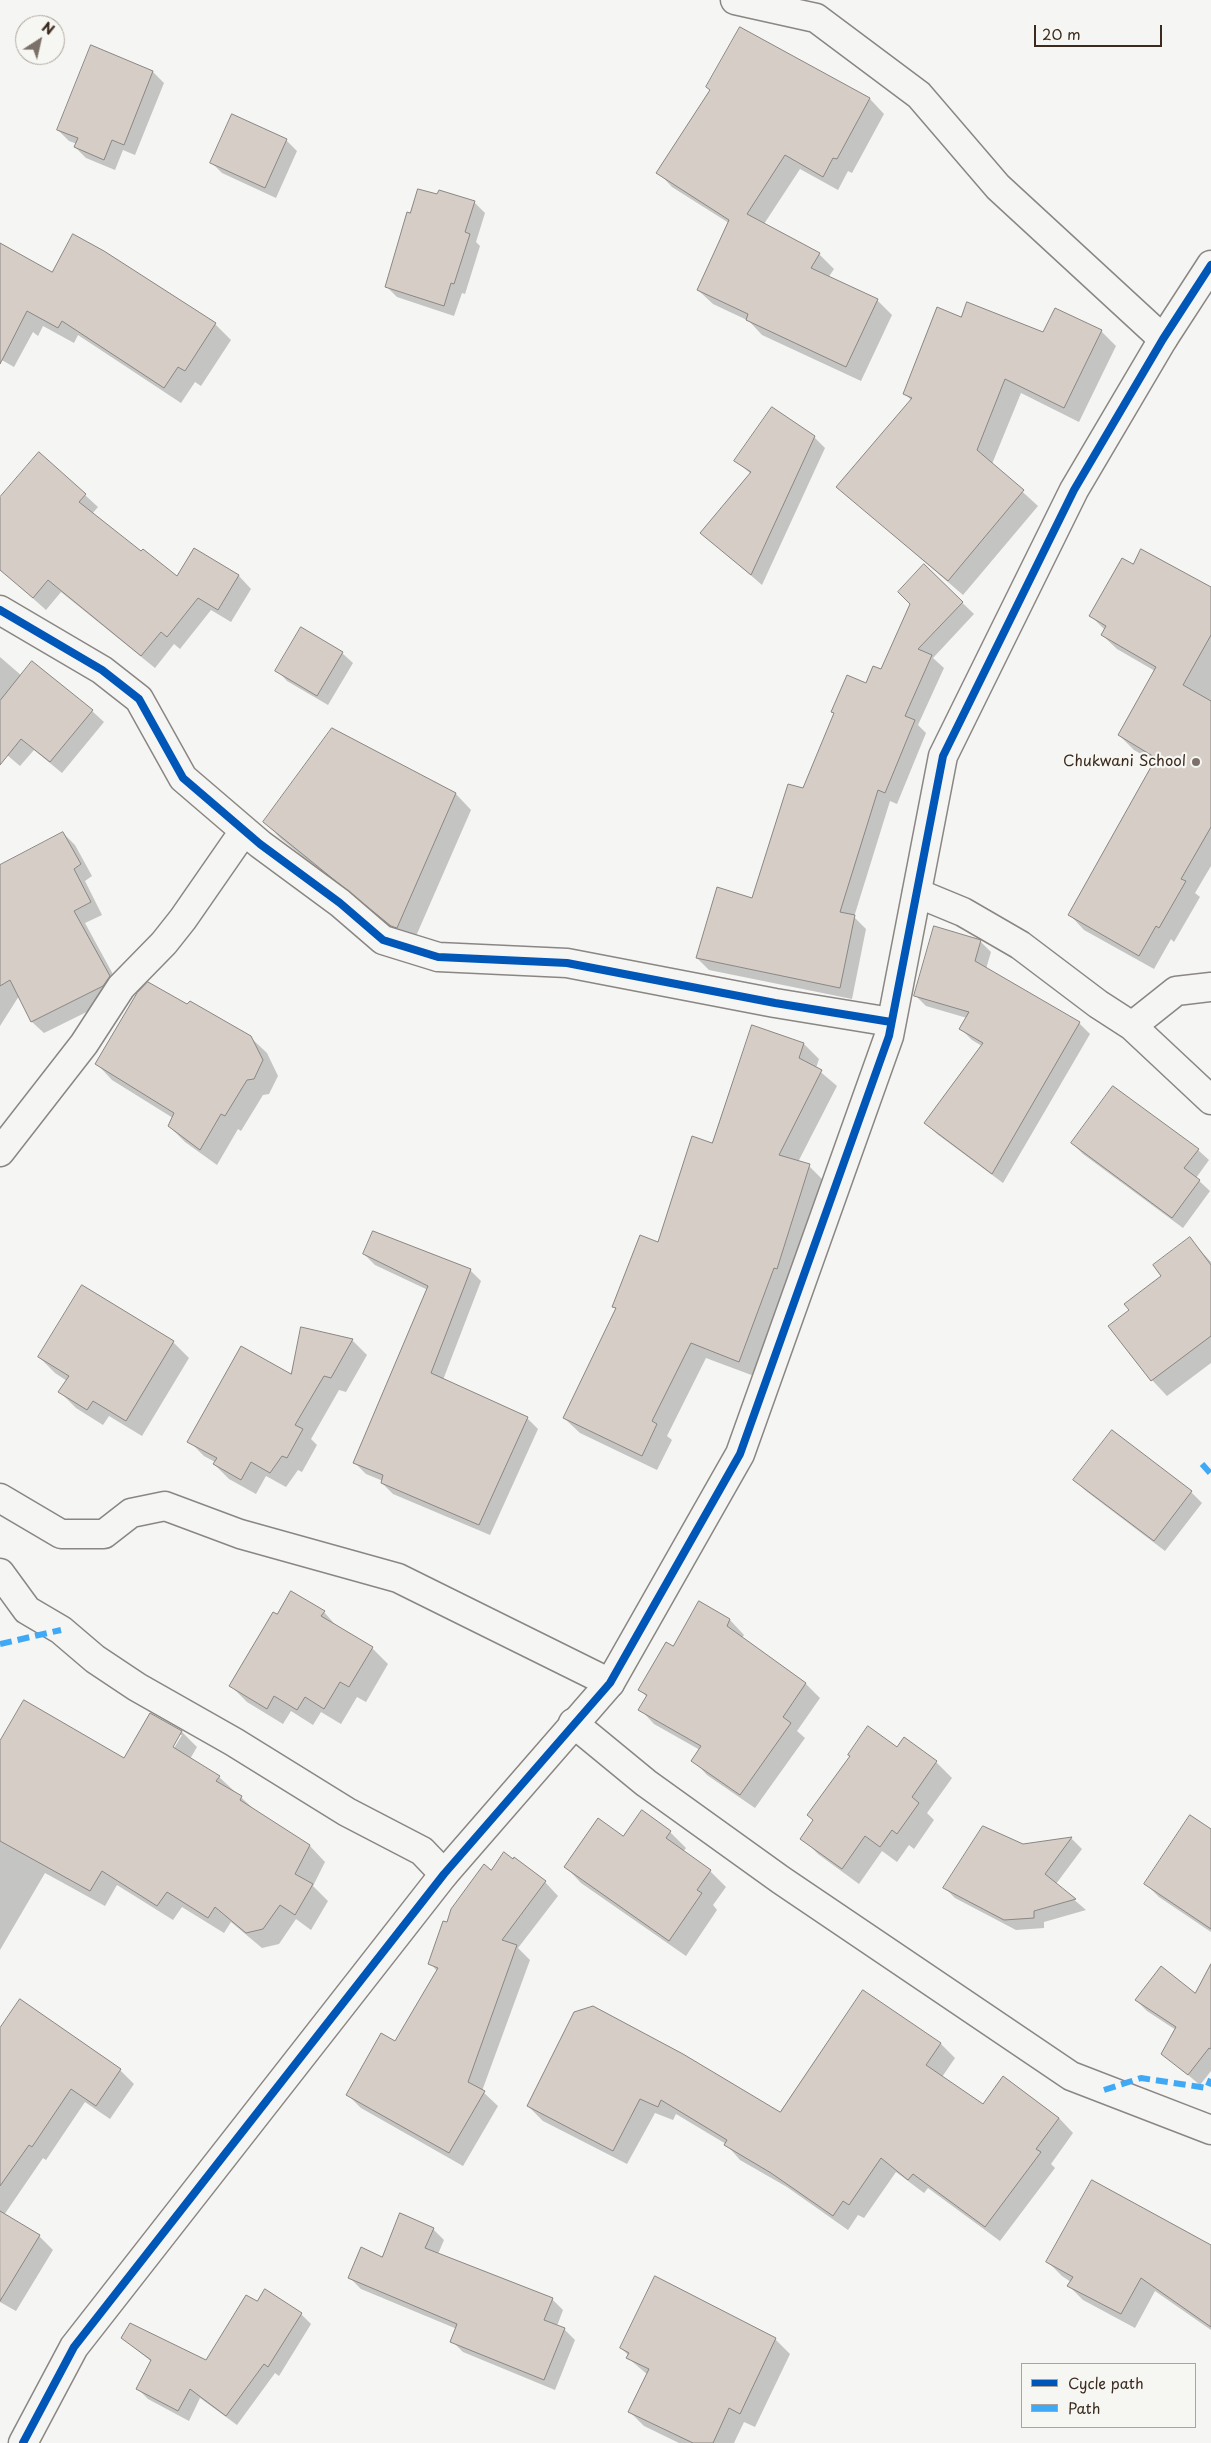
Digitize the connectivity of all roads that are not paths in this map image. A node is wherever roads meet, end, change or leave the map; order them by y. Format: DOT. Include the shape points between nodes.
graph roads {
  1 [pos="735,0"];
  2 [pos="1211,265"];
  3 [pos="1163,339"];
  4 [pos="0,610"];
  5 [pos="244,832"];
  6 [pos="917,893"];
  7 [pos="1211,987"];
  8 [pos="891,1022"];
  9 [pos="1132,1026"];
  10 [pos="1211,1100"];
  11 [pos="0,1152"];
  12 [pos="0,1498"];
  13 [pos="0,1573"];
  14 [pos="610,1683"];
  15 [pos="574,1723"];
  16 [pos="444,1874"];
  17 [pos="1211,2130"];
  18 [pos="23,2443"];
  1 -- 3 [label="street" via="816,18 919,95 998,187"];
  2 -- 3 [label="street"];
  3 -- 6 [label="street" via="1074,490 943,756"];
  4 -- 5 [label="street" via="102,670 139,699 183,778"];
  5 -- 8 [label="street" via="340,903 383,940 438,957 567,963"];
  5 -- 11 [label="street" via="183,919 121,987 84,1044"];
  6 -- 8 [label="street"];
  6 -- 9 [label="street" via="963,912 1020,945"];
  7 -- 9 [label="street" via="1176,991"];
  8 -- 14 [label="street" via="889,1036 740,1454"];
  9 -- 10 [label="street"];
  12 -- 14 [label="street" via="60,1534 104,1534 131,1513 165,1506 240,1534 398,1578"];
  13 -- 16 [label="street" via="27,1610 61,1630 130,1683 347,1812 422,1851"];
  14 -- 15 [label="street"];
  15 -- 16 [label="street"];
  15 -- 17 [label="street" via="646,1783 782,1880 1071,2076"];
  16 -- 18 [label="street" via="74,2347"];
}
